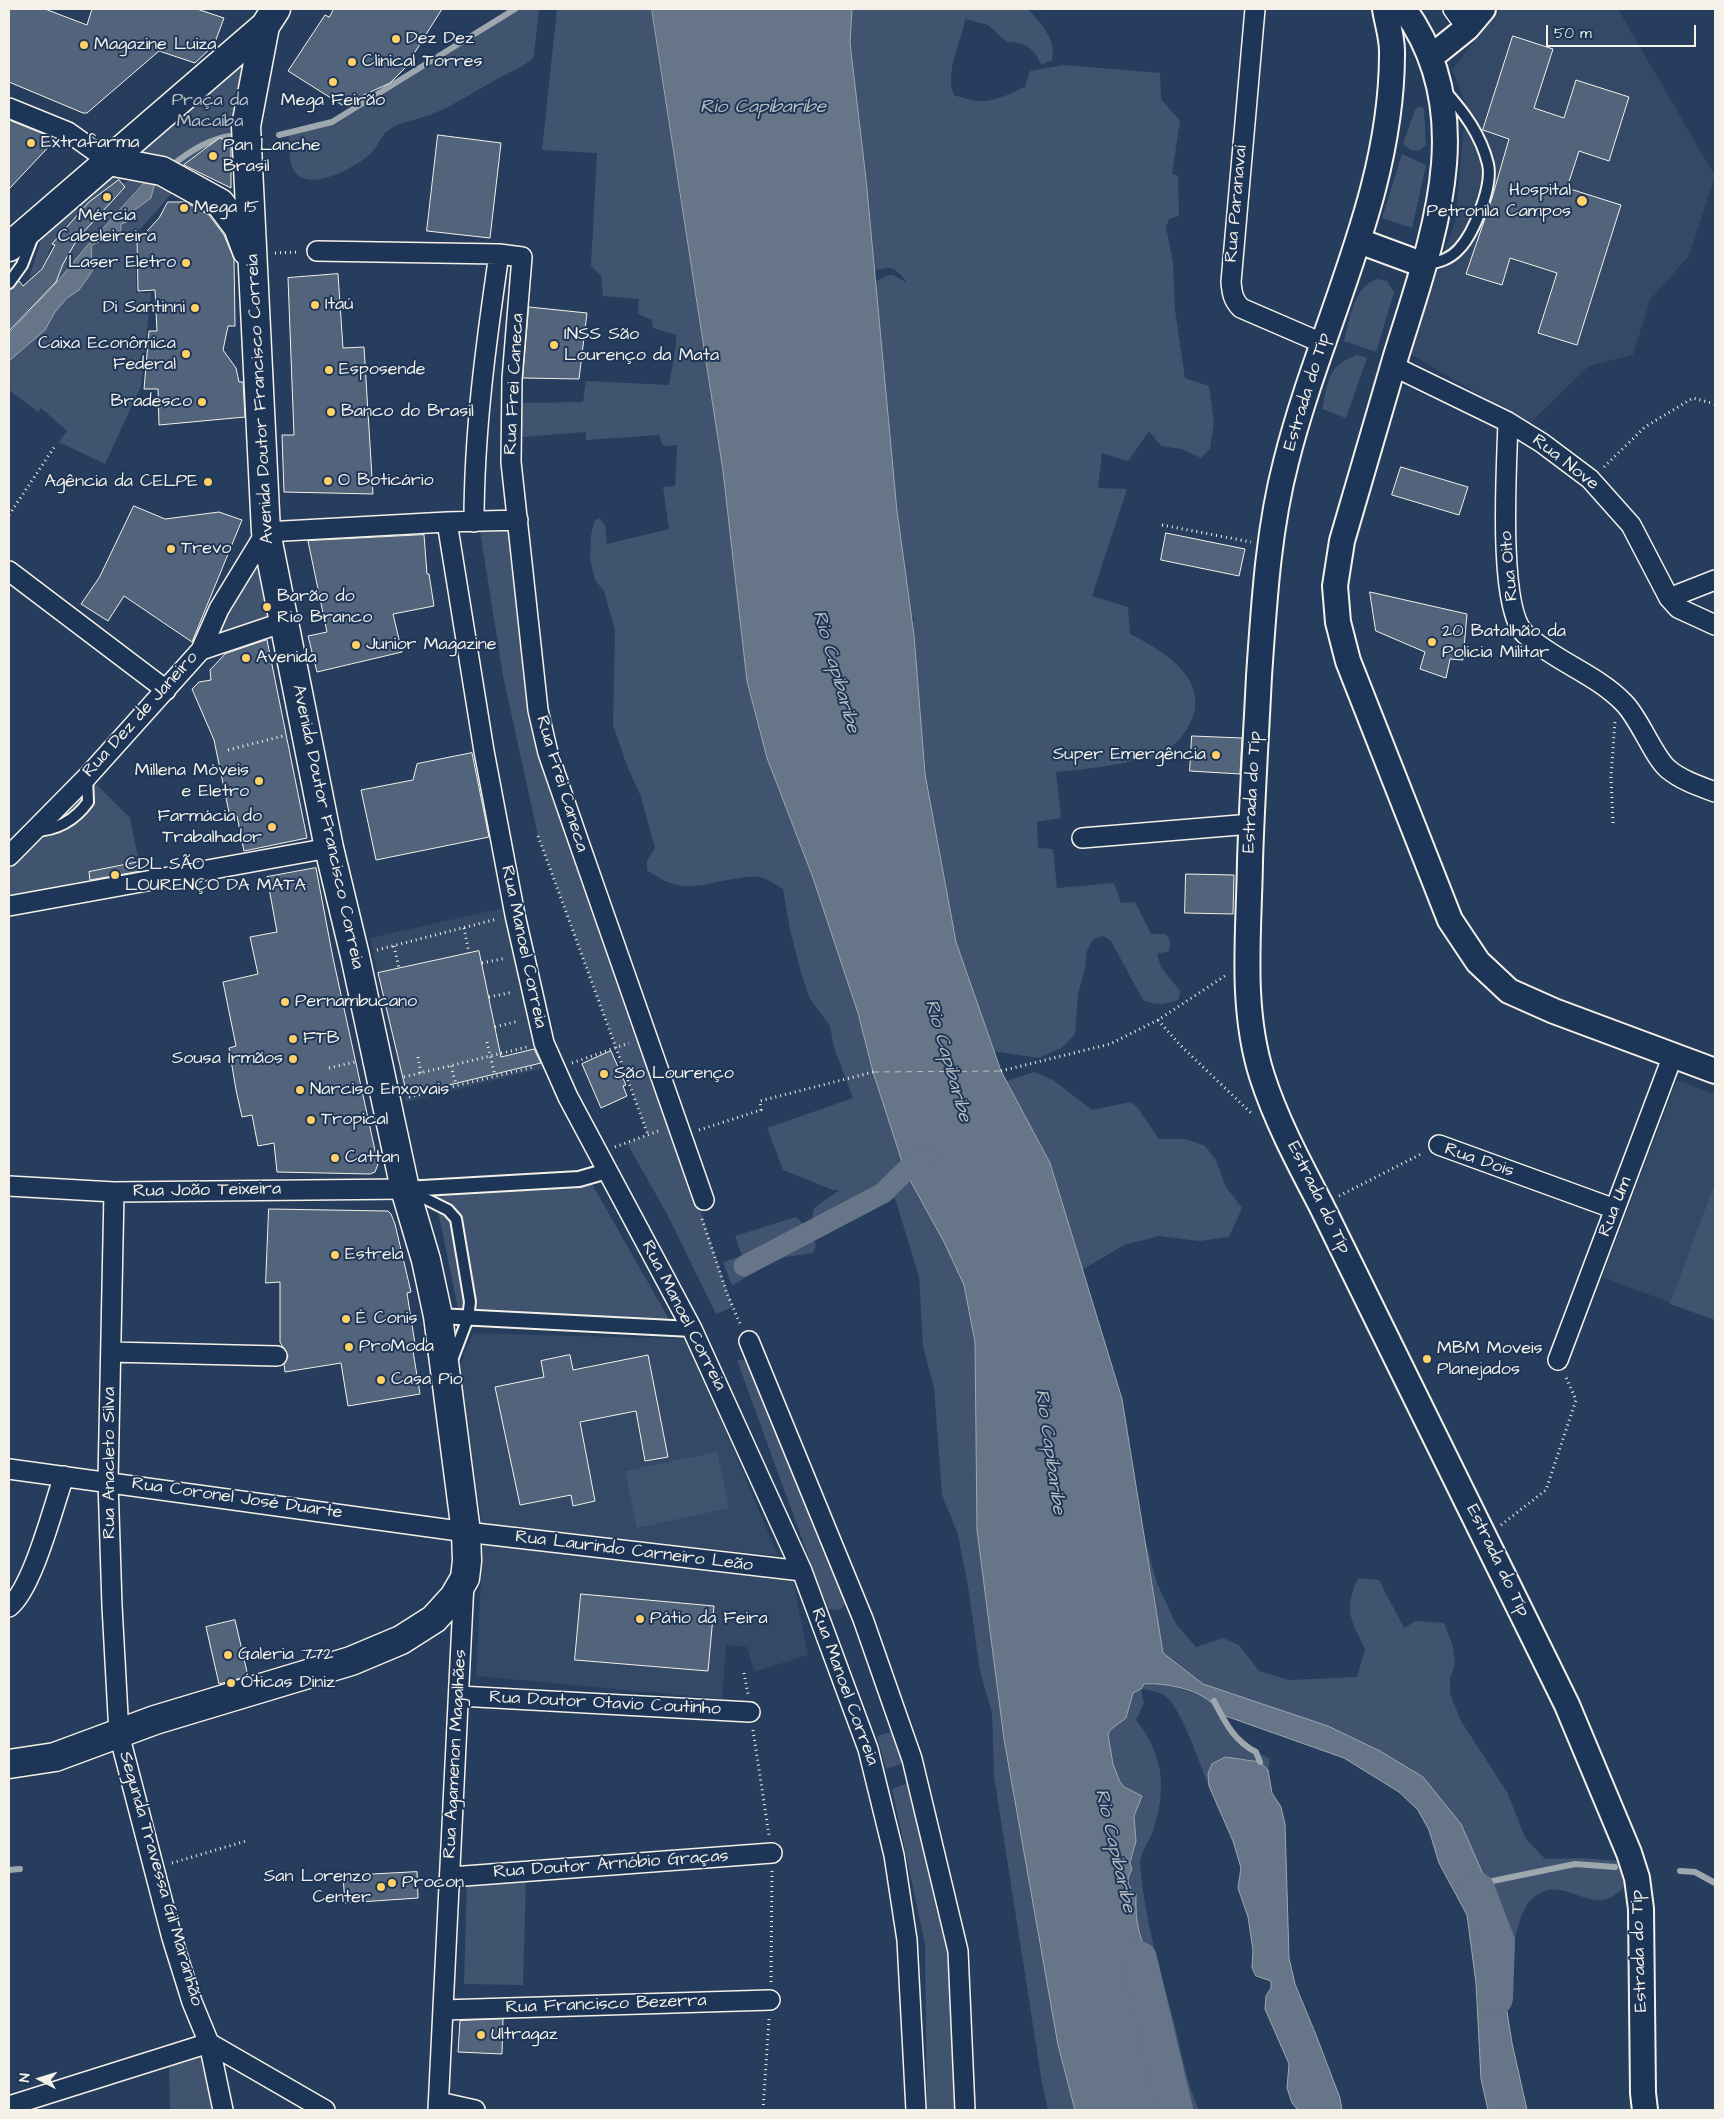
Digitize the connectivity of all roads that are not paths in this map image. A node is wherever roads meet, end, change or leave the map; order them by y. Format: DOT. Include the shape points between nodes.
graph roads {
  1 [pos="1255,9"];
  2 [pos="1385,9"];
  3 [pos="1404,9"];
  4 [pos="1453,9"];
  5 [pos="1483,9"];
  6 [pos="267,14"];
  7 [pos="1467,28"];
  8 [pos="1431,58"];
  9 [pos="1441,86"];
  10 [pos="9,108"];
  11 [pos="109,161"];
  12 [pos="36,223"];
  13 [pos="1359,241"];
  14 [pos="9,247"];
  15 [pos="317,251"];
  16 [pos="499,254"];
  17 [pos="253,259"];
  18 [pos="1424,265"];
  19 [pos="9,283"];
  20 [pos="1322,343"];
  21 [pos="1393,366"];
  22 [pos="1508,422"];
  23 [pos="518,520"];
  24 [pos="447,522"];
  25 [pos="474,522"];
  26 [pos="266,532"];
  27 [pos="9,571"];
  28 [pos="1715,580"];
  29 [pos="1669,598"];
  30 [pos="284,622"];
  31 [pos="1715,625"];
  32 [pos="201,650"];
  33 [pos="166,690"];
  34 [pos="1715,792"];
  35 [pos="1251,824"];
  36 [pos="1082,838"];
  37 [pos="328,848"];
  38 [pos="9,856"];
  39 [pos="9,906"];
  40 [pos="1673,1056"];
  41 [pos="1715,1071"];
  42 [pos="1439,1145"];
  43 [pos="608,1171"];
  44 [pos="9,1186"];
  45 [pos="405,1188"];
  46 [pos="114,1192"];
  47 [pos="704,1200"];
  48 [pos="1615,1209"];
  49 [pos="438,1316"];
  50 [pos="468,1318"];
  51 [pos="692,1329"];
  52 [pos="749,1341"];
  53 [pos="111,1352"];
  54 [pos="277,1356"];
  55 [pos="1558,1360"];
  56 [pos="446,1375"];
  57 [pos="9,1469"];
  58 [pos="64,1476"];
  59 [pos="108,1481"];
  60 [pos="466,1532"];
  61 [pos="802,1571"];
  62 [pos="464,1578"];
  63 [pos="9,1607"];
  64 [pos="459,1696"];
  65 [pos="750,1712"];
  66 [pos="119,1734"];
  67 [pos="9,1764"];
  68 [pos="772,1853"];
  69 [pos="451,1877"];
  70 [pos="770,2000"];
  71 [pos="443,2010"];
  72 [pos="209,2043"];
  73 [pos="9,2106"];
  74 [pos="439,2106"];
  75 [pos="223,2110"];
  76 [pos="325,2110"];
  77 [pos="475,2110"];
  78 [pos="916,2110"];
  79 [pos="965,2110"];
  80 [pos="1645,2110"];
  1 -- 20 [label="street, Rua Paranavaí" via="1238,187 1232,295 1241,308"];
  2 -- 13 [label="street, Estrada do Tip" via="1392,48 1389,104 1384,148"];
  3 -- 8 [label="street"];
  4 -- 7 [label="street"];
  5 -- 7 [label="street"];
  6 -- 11 [label="main road, Avenida Doutor Francisco Correia"];
  6 -- 17 [label="main road, Avenida Doutor Francisco Correia" via="246,126"];
  7 -- 8 [label="street"];
  8 -- 9 [label="street"];
  9 -- 18 [label="street" via="1445,158 1440,202"];
  9 -- 18 [label="lane" via="1463,111 1479,137 1489,166 1488,183 1477,218 1459,249 1444,261"];
  10 -- 11 [label="street" via="68,132"];
  11 -- 12 [label="main road, Avenida Doutor Francisco Correia"];
  11 -- 17 [label="main road" via="162,171 220,203 238,227"];
  12 -- 14 [label="main road, Avenida Doutor Francisco Correia"];
  12 -- 19 [label="lane" via="22,265"];
  13 -- 18 [label="street"];
  13 -- 20 [label="street, Estrada do Tip"];
  15 -- 16 [label="street"];
  16 -- 23 [label="street, Rua Frei Caneca" via="522,258 510,418"];
  16 -- 25 [label="street, Rua Frei Caneca" via="476,437"];
  17 -- 26 [label="main road, Avenida Doutor Francisco Correia"];
  18 -- 21 [label="street"];
  20 -- 35 [label="street, Estrada do Tip" via="1286,463 1271,546 1263,610"];
  21 -- 22 [label="street, Rua Nove"];
  21 -- 40 [label="street" via="1342,541 1335,586 1338,622 1348,661 1450,920 1478,962 1509,990 1554,1011"];
  22 -- 29 [label="street, Rua Nove" via="1590,479 1631,525"];
  22 -- 34 [label="street, Rua Oito" via="1508,578 1513,610 1523,632 1544,650 1609,687 1629,708 1666,768"];
  23 -- 25 [label="street"];
  23 -- 47 [label="street, Rua Frei Caneca" via="533,674 548,752"];
  24 -- 25 [label="street"];
  24 -- 26 [label="street"];
  24 -- 43 [label="street, Rua Manoel Correia" via="484,751 515,915 544,1043"];
  26 -- 30 [label="main road, Avenida Doutor Francisco Correia"];
  26 -- 32 [label="street, Rua Dez de Janeiro" via="219,609"];
  27 -- 33 [label="street"];
  28 -- 29 [label="street"];
  29 -- 31 [label="street, Rua Nove" via="1678,608"];
  30 -- 32 [label="street"];
  30 -- 37 [label="main road, Avenida Doutor Francisco Correia"];
  32 -- 33 [label="street, Rua Dez de Janeiro"];
  33 -- 38 [label="street, Rua Dez de Janeiro"];
  35 -- 36 [label="street"];
  35 -- 80 [label="street, Estrada do Tip" via="1247,961 1251,1023 1262,1075 1295,1156 1567,1705 1629,1853 1637,1878 1641,1909"];
  37 -- 39 [label="street"];
  37 -- 45 [label="main road, Avenida Doutor Francisco Correia"];
  40 -- 41 [label="street"];
  40 -- 48 [label="street, Rua Um"];
  42 -- 48 [label="street, Rua Dois"];
  43 -- 45 [label="street" via="579,1179"];
  43 -- 51 [label="street, Rua Manoel Correia"];
  44 -- 46 [label="street, Rua João Teixeira"];
  45 -- 46 [label="street, Rua João Teixeira"];
  45 -- 49 [label="main road, Avenida Doutor Francisco Correia"];
  45 -- 50 [label="lane" via="440,1205 456,1219 470,1294"];
  46 -- 53 [label="street, Rua Anacleto Silva"];
  48 -- 55 [label="street, Rua Um"];
  49 -- 50 [label="street"];
  49 -- 56 [label="main road, Avenida Doutor Francisco Correia"];
  50 -- 51 [label="street"];
  50 -- 56 [label="lane"];
  51 -- 61 [label="street, Rua Manoel Correia"];
  52 -- 79 [label="street" via="862,1619 912,1758 958,1951"];
  53 -- 54 [label="street"];
  53 -- 59 [label="street, Rua Anacleto Silva"];
  56 -- 60 [label="main road, Avenida Doutor Francisco Correia"];
  57 -- 58 [label="street, Rua Coronel José Duarte"];
  58 -- 59 [label="street, Rua Coronel José Duarte"];
  58 -- 63 [label="street" via="29,1577"];
  59 -- 60 [label="street, Rua Coronel José Duarte"];
  59 -- 66 [label="street, Rua Anacleto Silva"];
  60 -- 61 [label="street, Rua Laurindo Carneiro Leão"];
  60 -- 62 [label="main road, Avenida Doutor Francisco Correia"];
  61 -- 78 [label="street, Rua Manoel Correia" via="868,1749 894,1855 908,1940"];
  62 -- 64 [label="street, Rua Agamenon Magalhães"];
  62 -- 66 [label="main road, Avenida Doutor Francisco Correia" via="454,1597 434,1619 401,1640 351,1661 155,1720"];
  64 -- 65 [label="street, Rua Doutor Otavio Coutinho"];
  64 -- 69 [label="street, Rua Agamenon Magalhães"];
  66 -- 67 [label="main road, Avenida Doutor Francisco Correia" via="55,1757"];
  66 -- 72 [label="street, Segunda Travessa Gil Maranhão" via="172,1938"];
  68 -- 69 [label="street, Rua Doutor Arnóbio Graças"];
  69 -- 71 [label="street, Rua Agamenon Magalhães"];
  70 -- 71 [label="street, Rua Francisco Bezerra"];
  71 -- 74 [label="street, Rua Agamenon Magalhães"];
  72 -- 73 [label="street"];
  72 -- 75 [label="street, Segunda Travessa Gil Maranhão"];
  72 -- 76 [label="street"];
  74 -- 77 [label="street"];
}
